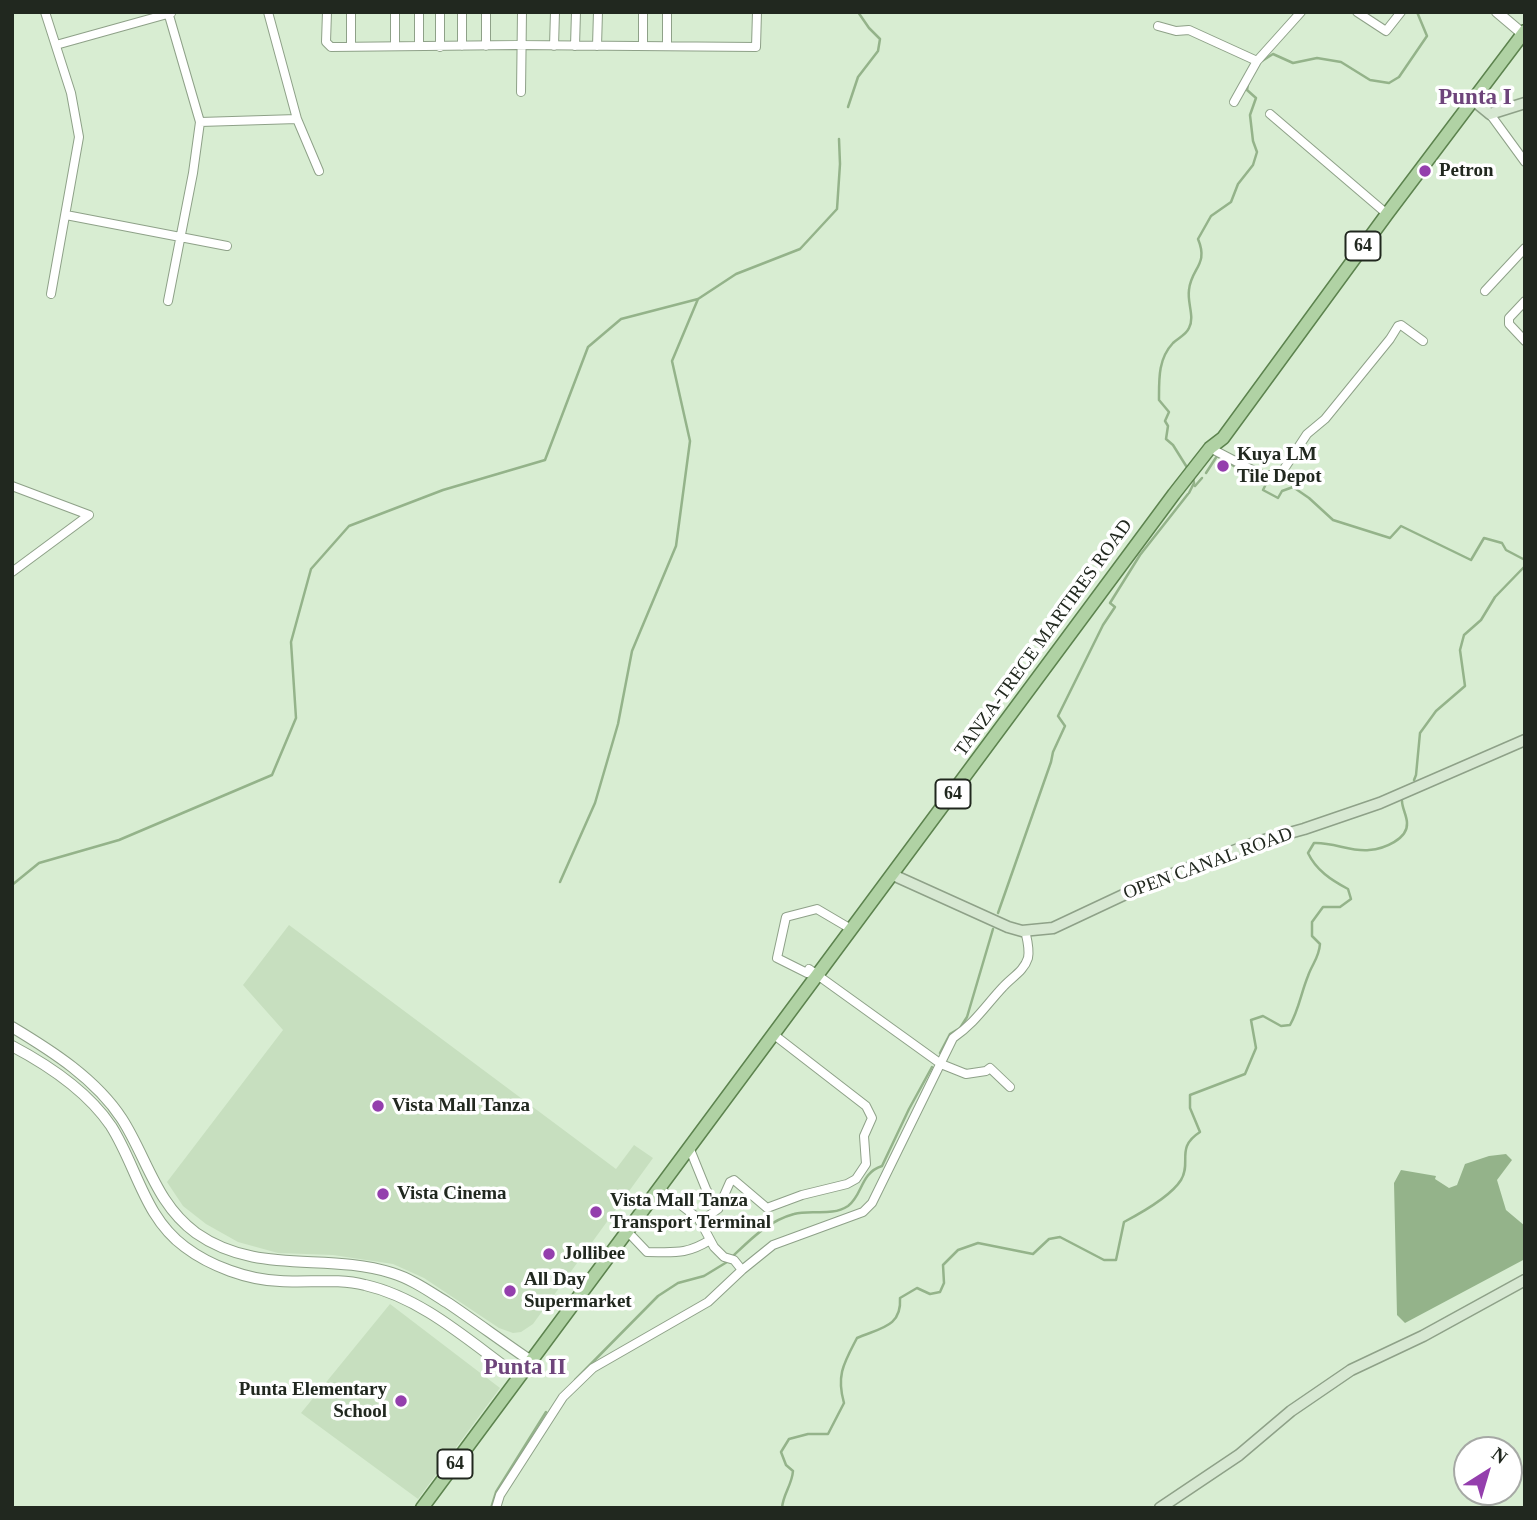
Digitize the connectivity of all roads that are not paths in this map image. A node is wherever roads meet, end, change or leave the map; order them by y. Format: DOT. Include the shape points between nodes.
graph roads {
  1 [pos="45,12"];
  2 [pos="268,12"];
  3 [pos="327,12"];
  4 [pos="351,12"];
  5 [pos="395,12"];
  6 [pos="419,12"];
  7 [pos="440,12"];
  8 [pos="462,12"];
  9 [pos="486,12"];
  10 [pos="522,12"];
  11 [pos="555,12"];
  12 [pos="576,12"];
  13 [pos="598,12"];
  14 [pos="643,12"];
  15 [pos="667,12"];
  16 [pos="757,12"];
  17 [pos="1301,12"];
  18 [pos="1357,12"];
  19 [pos="1401,12"];
  20 [pos="1497,12"];
  21 [pos="170,13"];
  22 [pos="1158,26"];
  23 [pos="1524,32"];
  24 [pos="56,45"];
  25 [pos="395,46"];
  26 [pos="419,46"];
  27 [pos="461,46"];
  28 [pos="486,46"];
  29 [pos="522,46"];
  30 [pos="554,46"];
  31 [pos="575,46"];
  32 [pos="597,46"];
  33 [pos="643,46"];
  34 [pos="667,46"];
  35 [pos="352,47"];
  36 [pos="440,47"];
  37 [pos="1257,61"];
  38 [pos="521,92"];
  39 [pos="1473,100"];
  40 [pos="1234,102"];
  41 [pos="1525,103"];
  42 [pos="1270,114"];
  43 [pos="1490,114"];
  44 [pos="297,119"];
  45 [pos="200,122"];
  46 [pos="1525,162"];
  47 [pos="319,171"];
  48 [pos="1387,214"];
  49 [pos="66,215"];
  50 [pos="179,236"];
  51 [pos="228,246"];
  52 [pos="1525,248"];
  53 [pos="1485,290"];
  54 [pos="51,294"];
  55 [pos="168,301"];
  56 [pos="1525,301"];
  57 [pos="1423,341"];
  58 [pos="1525,341"];
  59 [pos="1210,448"];
  60 [pos="12,486"];
  61 [pos="12,572"];
  62 [pos="1525,740"];
  63 [pos="893,875"];
  64 [pos="852,929"];
  65 [pos="1025,930"];
  66 [pos="817,975"];
  67 [pos="12,1027"];
  68 [pos="773,1034"];
  69 [pos="12,1046"];
  70 [pos="941,1064"];
  71 [pos="1010,1087"];
  72 [pos="689,1147"];
  73 [pos="147,1169"];
  74 [pos="134,1175"];
  75 [pos="659,1188"];
  76 [pos="718,1209"];
  77 [pos="700,1222"];
  78 [pos="627,1231"];
  79 [pos="710,1240"];
  80 [pos="742,1270"];
  81 [pos="1525,1280"];
  82 [pos="531,1361"];
  83 [pos="519,1377"];
  84 [pos="422,1508"];
  85 [pos="496,1508"];
  86 [pos="1160,1508"];
  1 -- 24 [label="street"];
  2 -- 44 [label="street"];
  3 -- 35 [label="street" via="327,45"];
  4 -- 35 [label="street"];
  5 -- 25 [label="street"];
  6 -- 26 [label="street"];
  7 -- 36 [label="street"];
  8 -- 27 [label="street"];
  9 -- 28 [label="street"];
  10 -- 29 [label="street"];
  11 -- 30 [label="street"];
  12 -- 31 [label="street"];
  13 -- 32 [label="street"];
  14 -- 33 [label="street"];
  15 -- 34 [label="street"];
  16 -- 34 [label="street" via="756,47"];
  17 -- 37 [label="street"];
  18 -- 19 [label="street" via="1386,31"];
  20 -- 23 [label="street"];
  21 -- 24 [label="street"];
  21 -- 45 [label="street"];
  22 -- 37 [label="street" via="1189,30"];
  23 -- 39 [label="main road, TANZA-TRECE MARTIRES ROAD / 64"];
  24 -- 49 [label="street" via="79,137"];
  25 -- 26 [label="street"];
  25 -- 35 [label="street"];
  26 -- 36 [label="street"];
  27 -- 28 [label="street"];
  27 -- 36 [label="street"];
  28 -- 29 [label="street"];
  29 -- 30 [label="street"];
  29 -- 38 [label="street"];
  30 -- 31 [label="street"];
  31 -- 32 [label="street"];
  32 -- 33 [label="street"];
  33 -- 34 [label="street"];
  37 -- 40 [label="street"];
  39 -- 43 [label="main road"];
  39 -- 48 [label="main road, TANZA-TRECE MARTIRES ROAD / 64"];
  41 -- 43 [label="main road"];
  42 -- 48 [label="street"];
  43 -- 46 [label="street"];
  44 -- 45 [label="street"];
  44 -- 47 [label="street"];
  45 -- 50 [label="street"];
  48 -- 59 [label="main road, TANZA-TRECE MARTIRES ROAD / 64" via="1223,438"];
  49 -- 50 [label="street"];
  49 -- 54 [label="street"];
  50 -- 51 [label="street"];
  50 -- 55 [label="street"];
  52 -- 53 [label="street"];
  56 -- 58 [label="street" via="1509,318"];
  57 -- 59 [label="street" via="1398,326 1278,475 1262,475"];
  59 -- 63 [label="main road, TANZA-TRECE MARTIRES ROAD / 64"];
  60 -- 61 [label="street" via="89,515"];
  62 -- 65 [label="main road, OPEN CANAL ROAD" via="1380,803 1151,882 1053,928"];
  63 -- 64 [label="main road, TANZA-TRECE MARTIRES ROAD / 64"];
  63 -- 65 [label="main road, OPEN CANAL ROAD" via="1008,927"];
  64 -- 66 [label="main road, TANZA-TRECE MARTIRES ROAD / 64"];
  64 -- 66 [label="street" via="817,909 786,917 777,958"];
  65 -- 70 [label="street" via="1028,956 1021,971 953,1038"];
  66 -- 68 [label="main road, TANZA-TRECE MARTIRES ROAD / 64"];
  66 -- 70 [label="street"];
  67 -- 73 [label="street" via="76,1071 112,1105"];
  68 -- 72 [label="main road, TANZA-TRECE MARTIRES ROAD / 64"];
  68 -- 76 [label="street" via="866,1105 873,1118 864,1136 866,1164 848,1184 767,1208 734,1180"];
  69 -- 74 [label="street" via="67,1082 102,1114"];
  70 -- 71 [label="street" via="972,1074 990,1068"];
  70 -- 80 [label="street" via="872,1203 863,1212 773,1245"];
  72 -- 75 [label="main road, TANZA-TRECE MARTIRES ROAD / 64"];
  72 -- 76 [label="street"];
  73 -- 74 [label="street"];
  73 -- 82 [label="street" via="178,1218 217,1245 277,1262 345,1263 395,1273"];
  74 -- 83 [label="street" via="166,1230 207,1260 276,1281 364,1284 388,1292 437,1318"];
  75 -- 77 [label="street"];
  75 -- 78 [label="main road, TANZA-TRECE MARTIRES ROAD / 64"];
  76 -- 77 [label="street"];
  77 -- 79 [label="street"];
  78 -- 79 [label="street" via="647,1252 684,1252"];
  78 -- 82 [label="main road, TANZA-TRECE MARTIRES ROAD / 64"];
  79 -- 80 [label="street"];
  80 -- 85 [label="street" via="708,1302 593,1368 564,1397"];
  81 -- 86 [label="main road" via="1351,1370"];
  82 -- 83 [label="main road, TANZA-TRECE MARTIRES ROAD / 64"];
  83 -- 84 [label="main road, TANZA-TRECE MARTIRES ROAD / 64"];
}
